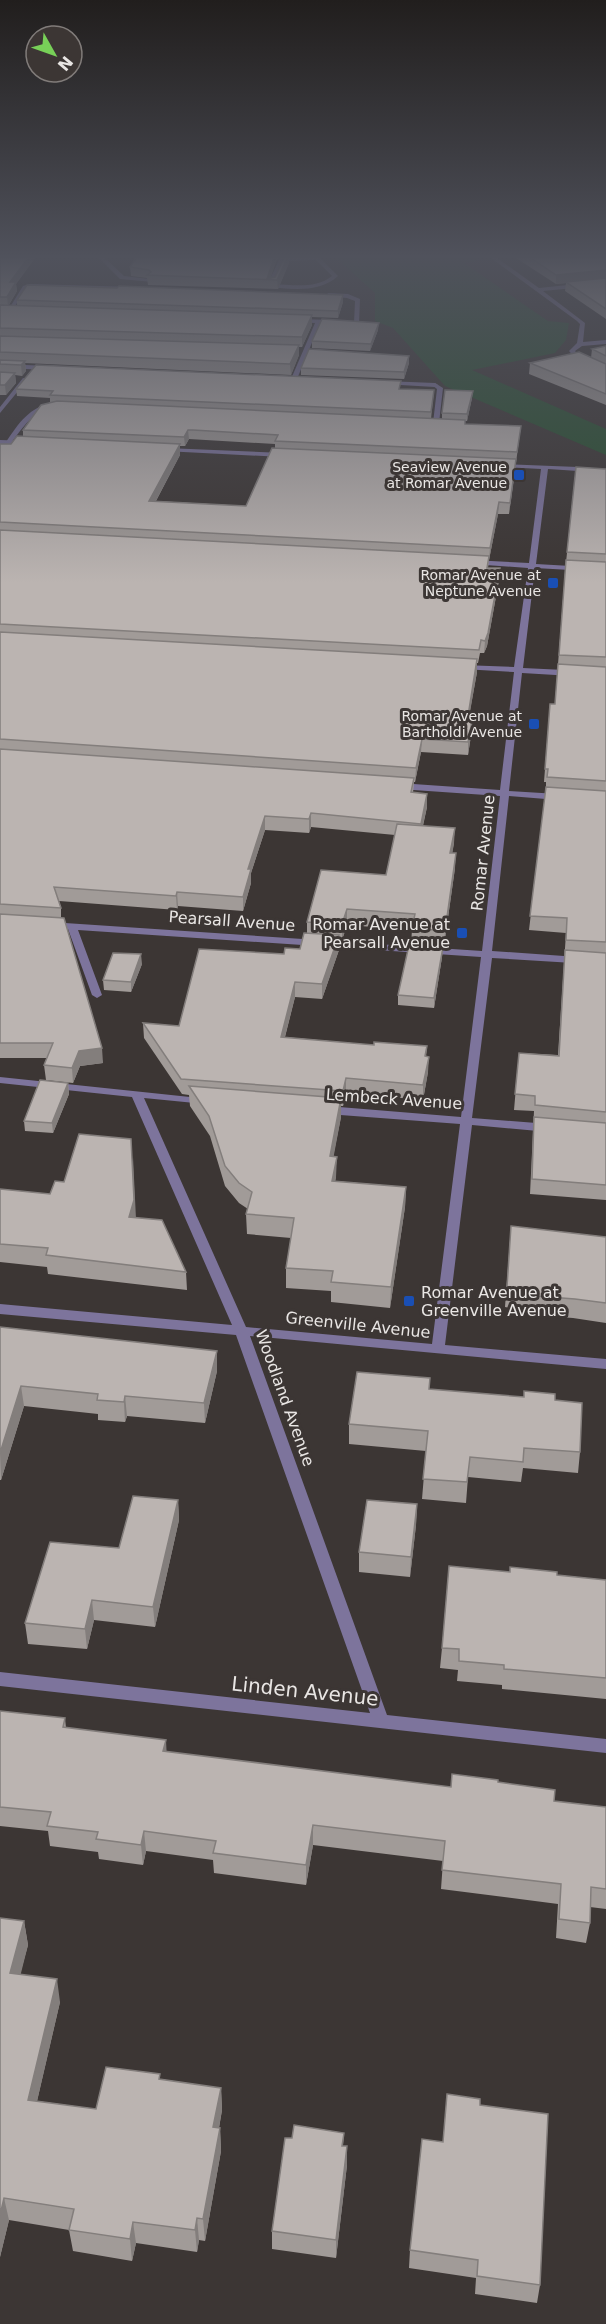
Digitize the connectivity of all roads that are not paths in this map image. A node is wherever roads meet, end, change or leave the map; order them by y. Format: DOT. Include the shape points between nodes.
graph roads {
  1 [pos="8,366"];
  2 [pos="299,366"];
  3 [pos="34,368"];
  4 [pos="58,369"];
  5 [pos="282,378"];
  6 [pos="17,379"];
  7 [pos="294,379"];
  8 [pos="25,380"];
  9 [pos="306,380"];
  10 [pos="376,382"];
  11 [pos="58,405"];
  12 [pos="0,411"];
  13 [pos="424,423"];
  14 [pos="435,423"];
  15 [pos="447,424"];
  16 [pos="0,442"];
  17 [pos="9,442"];
  18 [pos="43,444"];
  19 [pos="159,449"];
  20 [pos="288,455"];
  21 [pos="490,465"];
  22 [pos="544,467"];
  23 [pos="587,470"];
  24 [pos="462,562"];
  25 [pos="533,566"];
  26 [pos="606,570"];
  27 [pos="455,667"];
  28 [pos="518,671"];
  29 [pos="606,675"];
  30 [pos="390,785"];
  31 [pos="505,794"];
  32 [pos="572,798"];
  33 [pos="41,925"];
  34 [pos="72,927"];
  35 [pos="487,952"];
  36 [pos="606,962"];
  37 [pos="97,995"];
  38 [pos="0,1080"];
  39 [pos="137,1096"];
  40 [pos="219,1102"];
  41 [pos="313,1109"];
  42 [pos="466,1121"];
  43 [pos="559,1128"];
  44 [pos="0,1308"];
  45 [pos="241,1330"];
  46 [pos="438,1350"];
  47 [pos="606,1364"];
  48 [pos="0,1679"];
  49 [pos="381,1720"];
  50 [pos="606,1746"];
  1 -- 3 [label="street"];
  2 -- 7 [label="street"];
  3 -- 4 [label="street"];
  3 -- 8 [label="street"];
  5 -- 7 [label="street"];
  6 -- 8 [label="street"];
  7 -- 9 [label="street"];
  8 -- 12 [label="street"];
  10 -- 14 [label="street" via="440,388"];
  11 -- 17 [label="street" via="32,410"];
  13 -- 14 [label="street"];
  14 -- 15 [label="street"];
  16 -- 17 [label="street"];
  17 -- 18 [label="street"];
  19 -- 20 [label="street"];
  21 -- 22 [label="street"];
  22 -- 23 [label="street"];
  22 -- 25 [label="street, Romar Avenue"];
  24 -- 25 [label="street"];
  25 -- 26 [label="street"];
  25 -- 28 [label="street, Romar Avenue"];
  27 -- 28 [label="street"];
  28 -- 29 [label="street"];
  28 -- 31 [label="street, Romar Avenue"];
  30 -- 31 [label="street"];
  31 -- 32 [label="street"];
  31 -- 35 [label="street, Romar Avenue"];
  33 -- 34 [label="street, Pearsall Avenue"];
  34 -- 35 [label="street, Pearsall Avenue"];
  34 -- 37 [label="street"];
  35 -- 36 [label="street, Pearsall Avenue"];
  35 -- 42 [label="street, Romar Avenue"];
  38 -- 39 [label="street"];
  39 -- 40 [label="street"];
  39 -- 45 [label="street, Woodland Avenue"];
  41 -- 42 [label="street, Lembeck Avenue"];
  42 -- 43 [label="street, Lembeck Avenue"];
  42 -- 46 [label="street, Romar Avenue"];
  44 -- 45 [label="street, Greenville Avenue"];
  45 -- 46 [label="street, Greenville Avenue"];
  45 -- 49 [label="street, Woodland Avenue"];
  46 -- 47 [label="street, Greenville Avenue"];
  48 -- 49 [label="street, Linden Avenue"];
  49 -- 50 [label="street, Linden Avenue"];
}
